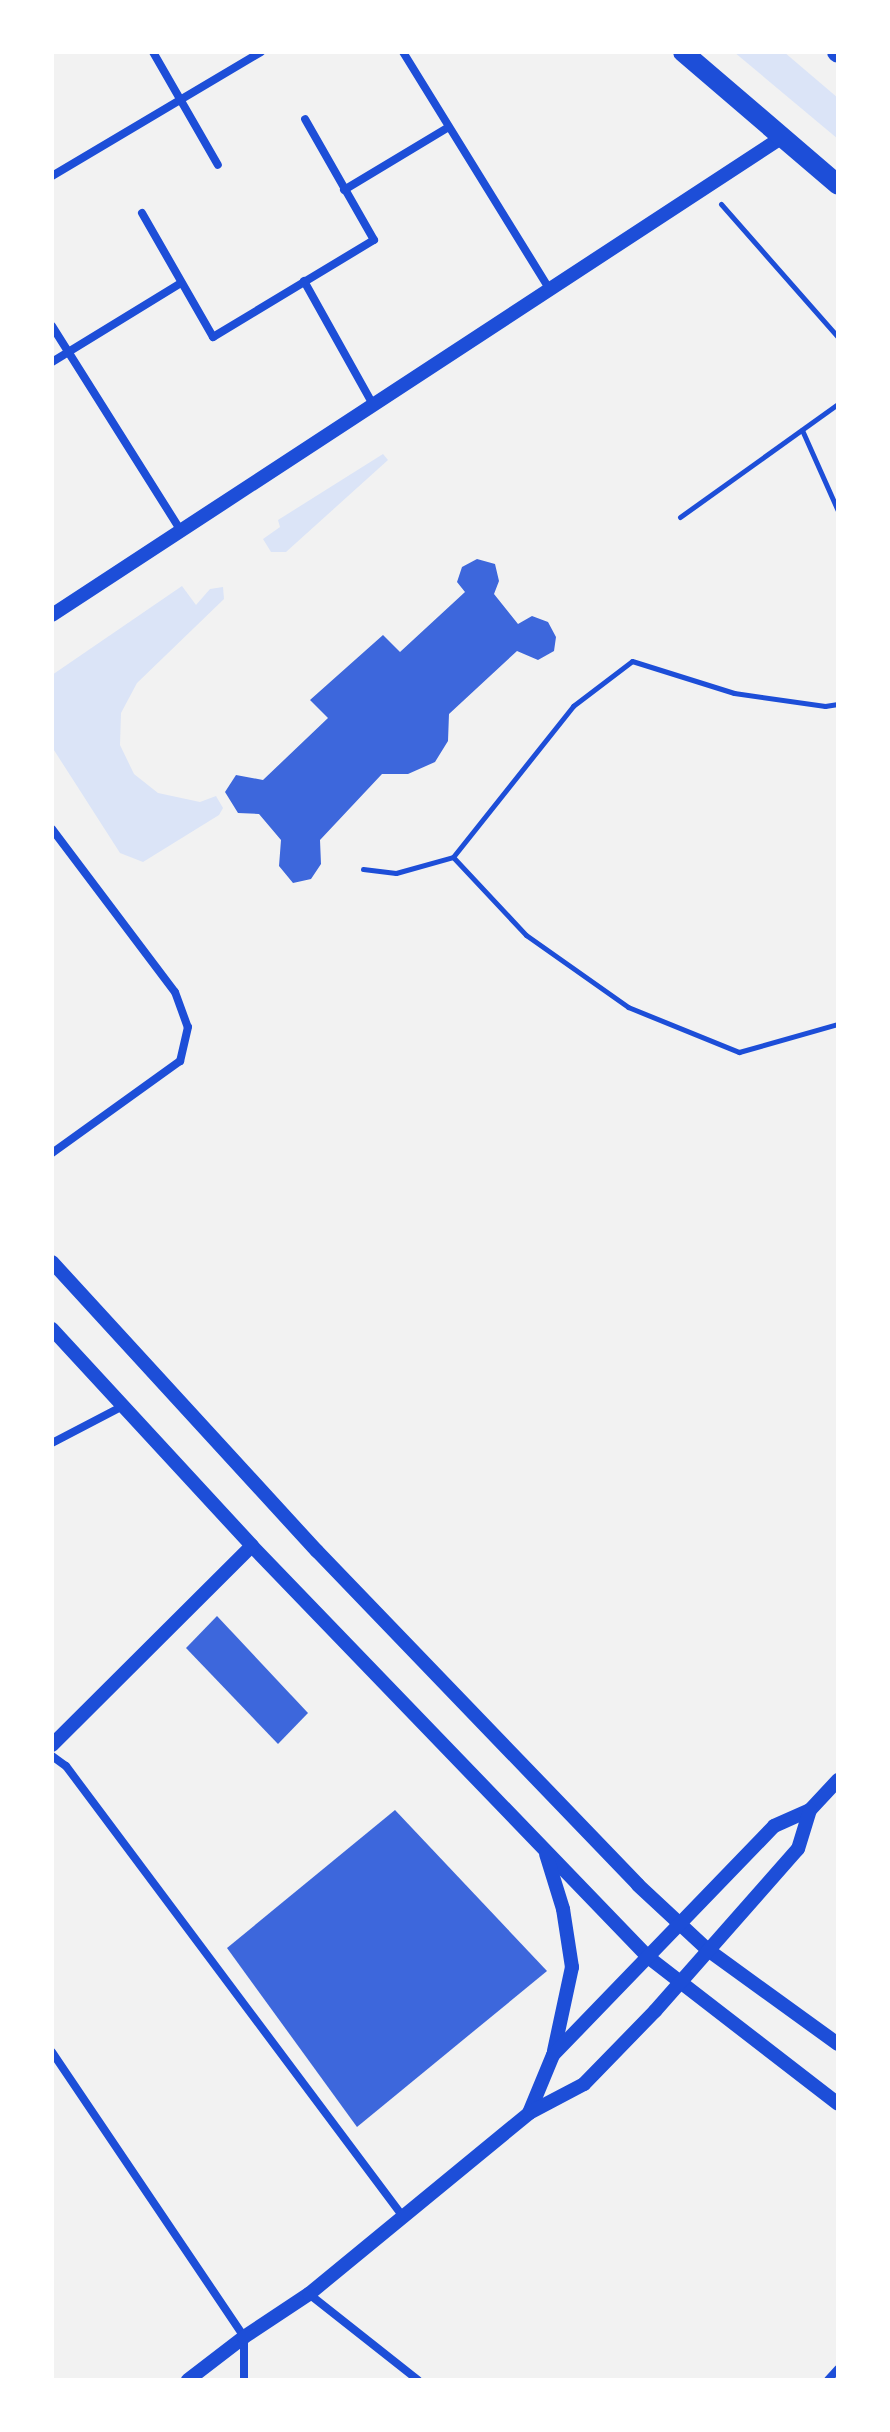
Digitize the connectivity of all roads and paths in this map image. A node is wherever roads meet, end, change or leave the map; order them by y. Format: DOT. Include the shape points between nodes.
graph roads {
  1 [pos="153,52"];
  2 [pos="261,52"];
  3 [pos="403,52"];
  4 [pos="683,52"];
  5 [pos="179,99"];
  6 [pos="305,119"];
  7 [pos="449,127"];
  8 [pos="784,136"];
  9 [pos="218,165"];
  10 [pos="52,176"];
  11 [pos="838,185"];
  12 [pos="707,188"];
  13 [pos="344,190"];
  14 [pos="142,213"];
  15 [pos="304,281"];
  16 [pos="181,283"];
  17 [pos="551,290"];
  18 [pos="52,326"];
  19 [pos="838,337"];
  20 [pos="68,352"];
  21 [pos="52,362"];
  22 [pos="838,404"];
  23 [pos="374,406"];
  24 [pos="802,430"];
  25 [pos="838,511"];
  26 [pos="680,517"];
  27 [pos="181,531"];
  28 [pos="52,615"];
  29 [pos="838,704"];
  30 [pos="52,829"];
  31 [pos="453,857"];
  32 [pos="363,869"];
  33 [pos="838,1024"];
  34 [pos="52,1153"];
  35 [pos="52,1262"];
  36 [pos="52,1329"];
  37 [pos="123,1406"];
  38 [pos="52,1443"];
  39 [pos="252,1546"];
  40 [pos="52,1745"];
  41 [pos="52,1756"];
  42 [pos="838,1780"];
  43 [pos="810,1810"];
  44 [pos="545,1849"];
  45 [pos="678,1924"];
  46 [pos="708,1950"];
  47 [pos="648,1957"];
  48 [pos="679,1983"];
  49 [pos="838,2044"];
  50 [pos="52,2052"];
  51 [pos="553,2055"];
  52 [pos="838,2104"];
  53 [pos="529,2113"];
  54 [pos="404,2218"];
  55 [pos="309,2294"];
  56 [pos="244,2337"];
  57 [pos="838,2369"];
  58 [pos="830,2379"];
  59 [pos="188,2380"];
  60 [pos="244,2380"];
  61 [pos="418,2380"];
  1 -- 5 [label="street"];
  2 -- 5 [label="street"];
  3 -- 7 [label="street"];
  4 -- 8 [label="main road"];
  5 -- 9 [label="street"];
  5 -- 10 [label="street"];
  6 -- 13 [label="street"];
  7 -- 13 [label="street"];
  7 -- 17 [label="street"];
  8 -- 11 [label="main road"];
  8 -- 12 [label="street"];
  12 -- 17 [label="street"];
  12 -- 19 [label="path"];
  13 -- 15 [label="street" via="374,240"];
  14 -- 16 [label="street"];
  15 -- 16 [label="street" via="213,337"];
  15 -- 23 [label="street"];
  16 -- 20 [label="street"];
  17 -- 23 [label="street"];
  18 -- 20 [label="street"];
  20 -- 21 [label="street"];
  20 -- 27 [label="street"];
  22 -- 24 [label="path"];
  23 -- 27 [label="street"];
  24 -- 25 [label="path"];
  24 -- 26 [label="path"];
  27 -- 28 [label="street"];
  29 -- 31 [label="path" via="734,693 632,661 573,706"];
  30 -- 34 [label="street" via="175,992 188,1027 180,1061"];
  31 -- 32 [label="path" via="396,873"];
  31 -- 33 [label="path" via="526,935 628,1007 739,1052"];
  35 -- 45 [label="street" via="317,1551"];
  36 -- 37 [label="street"];
  37 -- 38 [label="street"];
  37 -- 39 [label="street"];
  39 -- 40 [label="street"];
  39 -- 44 [label="street"];
  41 -- 54 [label="street" via="66,1766"];
  42 -- 43 [label="street"];
  43 -- 45 [label="street" via="774,1826"];
  43 -- 46 [label="street" via="798,1849"];
  44 -- 47 [label="street"];
  44 -- 51 [label="street" via="563,1909 572,1967"];
  45 -- 46 [label="street"];
  45 -- 47 [label="street"];
  46 -- 48 [label="street"];
  46 -- 49 [label="street"];
  47 -- 48 [label="street"];
  47 -- 51 [label="street"];
  48 -- 52 [label="street"];
  48 -- 53 [label="street" via="584,2084"];
  50 -- 56 [label="street"];
  51 -- 53 [label="street"];
  53 -- 54 [label="street"];
  54 -- 55 [label="street"];
  55 -- 56 [label="street"];
  55 -- 61 [label="street"];
  56 -- 59 [label="street"];
  56 -- 60 [label="street"];
  57 -- 58 [label="street"];
}
